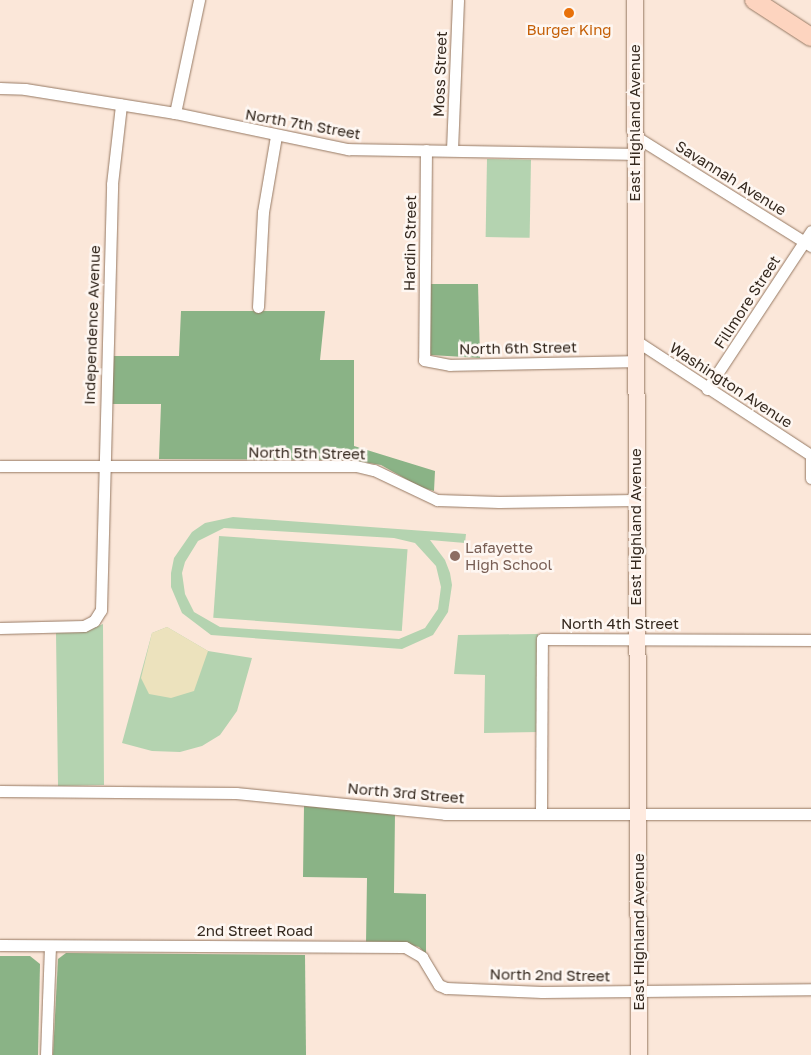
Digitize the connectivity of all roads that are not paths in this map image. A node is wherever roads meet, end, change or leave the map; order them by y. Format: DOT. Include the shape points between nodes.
graph roads {
  1 [pos="199,0"];
  2 [pos="458,0"];
  3 [pos="635,0"];
  4 [pos="754,0"];
  5 [pos="811,37"];
  6 [pos="0,88"];
  7 [pos="121,105"];
  8 [pos="174,113"];
  9 [pos="276,136"];
  10 [pos="635,136"];
  11 [pos="426,150"];
  12 [pos="452,150"];
  13 [pos="635,154"];
  14 [pos="811,231"];
  15 [pos="808,243"];
  16 [pos="258,307"];
  17 [pos="424,337"];
  18 [pos="635,340"];
  19 [pos="636,361"];
  20 [pos="707,389"];
  21 [pos="811,455"];
  22 [pos="0,466"];
  23 [pos="103,466"];
  24 [pos="811,478"];
  25 [pos="636,500"];
  26 [pos="0,628"];
  27 [pos="636,640"];
  28 [pos="811,640"];
  29 [pos="0,791"];
  30 [pos="541,814"];
  31 [pos="638,814"];
  32 [pos="811,814"];
  33 [pos="0,945"];
  34 [pos="50,946"];
  35 [pos="439,985"];
  36 [pos="811,990"];
  37 [pos="639,991"];
  38 [pos="46,1055"];
  39 [pos="639,1055"];
  1 -- 8 [label="street"];
  2 -- 12 [label="street, Moss Street"];
  3 -- 10 [label="street, East Highland Avenue"];
  4 -- 5 [label="main road"];
  6 -- 7 [label="street, North 7th Street"];
  7 -- 8 [label="street, North 7th Street"];
  7 -- 23 [label="street, Independence Avenue" via="112,184"];
  8 -- 9 [label="street, North 7th Street"];
  9 -- 11 [label="street, North 7th Street" via="348,149"];
  9 -- 16 [label="street" via="263,212"];
  10 -- 13 [label="street, East Highland Avenue"];
  10 -- 15 [label="street, Savannah Avenue"];
  11 -- 12 [label="street, North 7th Street"];
  11 -- 17 [label="street, Hardin Street"];
  12 -- 13 [label="street, North 7th Street"];
  13 -- 18 [label="street, East Highland Avenue"];
  14 -- 15 [label="street, Fillmore Street"];
  15 -- 20 [label="street, Fillmore Street"];
  17 -- 19 [label="street, North 6th Street" via="424,360 450,365"];
  18 -- 19 [label="street, East Highland Avenue"];
  18 -- 20 [label="street, Washington Avenue"];
  19 -- 25 [label="street, East Highland Avenue"];
  20 -- 21 [label="street, Washington Avenue"];
  21 -- 24 [label="street"];
  22 -- 23 [label="street, North 5th Street"];
  23 -- 25 [label="street, North 5th Street" via="356,466 374,470 437,500"];
  23 -- 26 [label="street, Independence Avenue" via="102,610 94,621 70,628"];
  25 -- 27 [label="street, East Highland Avenue"];
  27 -- 28 [label="street, North 4th Street"];
  27 -- 30 [label="street, North 4th Street" via="542,639"];
  27 -- 31 [label="street, East Highland Avenue"];
  29 -- 30 [label="street, North 3rd Street" via="236,793 445,814"];
  30 -- 31 [label="street, North 3rd Street"];
  31 -- 32 [label="street, North 3rd Street"];
  31 -- 37 [label="street, East Highland Avenue"];
  33 -- 34 [label="street, 2nd Street Road"];
  34 -- 35 [label="street, 2nd Street Road" via="405,947 422,957"];
  34 -- 38 [label="street"];
  35 -- 37 [label="street, North 2nd Street" via="446,988 532,991"];
  36 -- 37 [label="street, North 2nd Street"];
  37 -- 39 [label="street, East Highland Avenue"];
}
